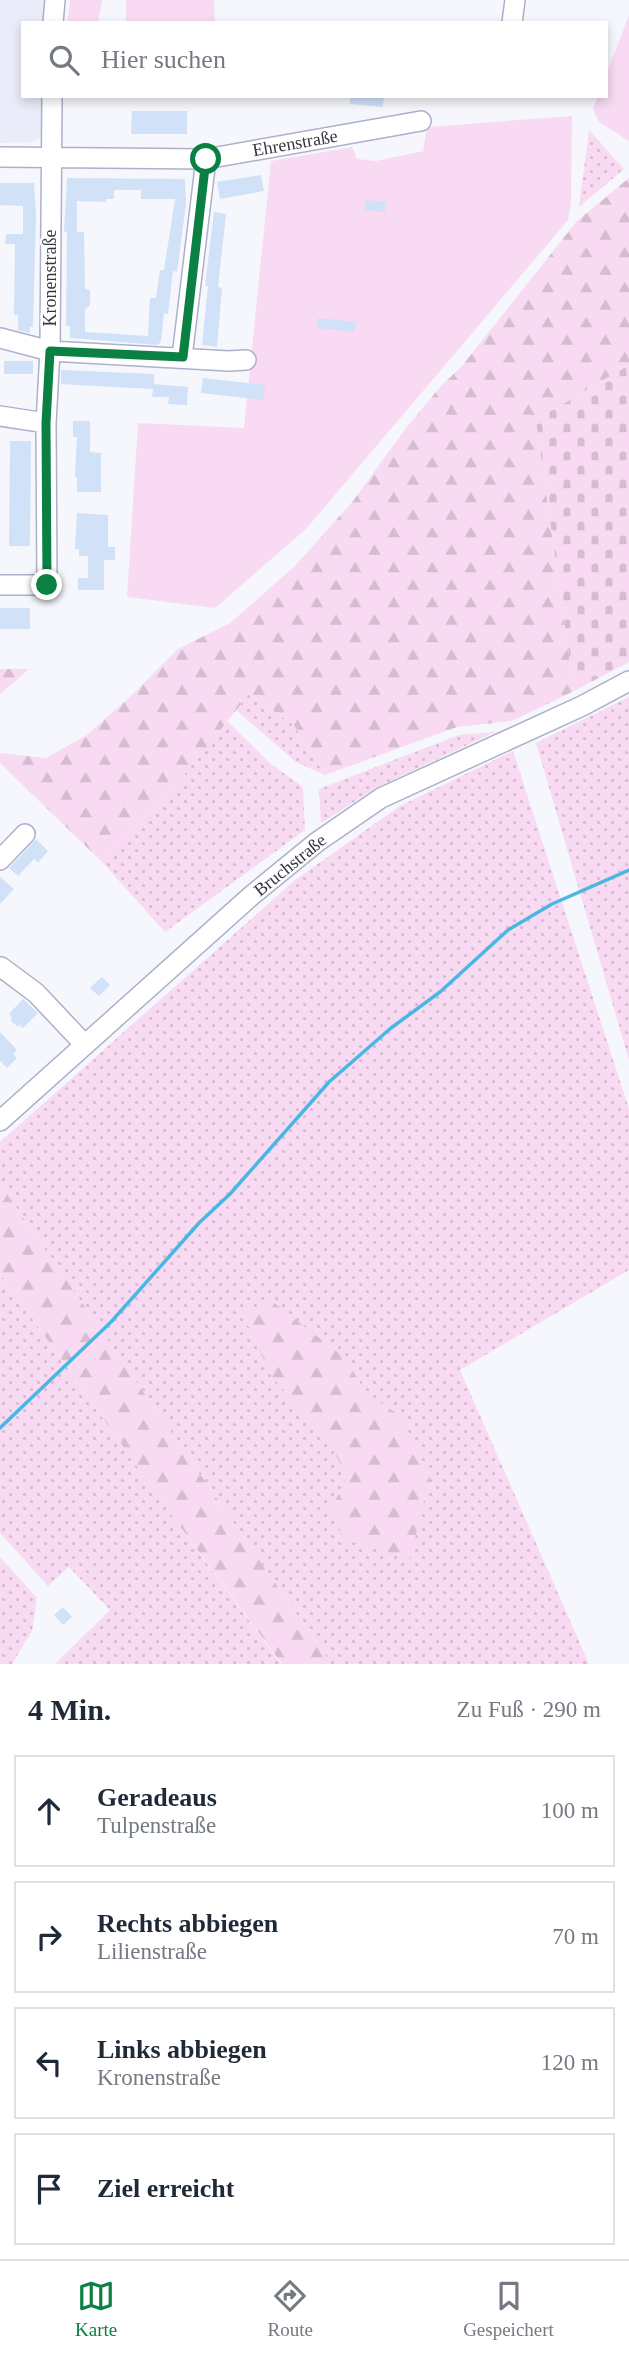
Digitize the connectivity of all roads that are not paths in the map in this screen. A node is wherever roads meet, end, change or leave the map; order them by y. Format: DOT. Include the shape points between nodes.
graph roads {
  1 [pos="55,0"];
  2 [pos="515,0"];
  3 [pos="54,21"];
  4 [pos="512,21"];
  5 [pos="52,98"];
  6 [pos="421,121"];
  7 [pos="51,156"];
  8 [pos="0,157"];
  9 [pos="206,159"];
  10 [pos="0,338"];
  11 [pos="50,351"];
  12 [pos="183,357"];
  13 [pos="246,360"];
  14 [pos="0,416"];
  15 [pos="46,423"];
  16 [pos="0,585"];
  17 [pos="629,681"];
  18 [pos="24,834"];
  19 [pos="0,860"];
  20 [pos="2,967"];
  21 [pos="85,1045"];
  22 [pos="0,1121"];
  1 -- 3 [label="street"];
  2 -- 4 [label="street"];
  5 -- 7 [label="street, Kronenstraße"];
  6 -- 9 [label="street, Ehrenstraße"];
  7 -- 8 [label="street, Ehrenstraße"];
  7 -- 9 [label="street, Ehrenstraße"];
  7 -- 11 [label="street, Kronenstraße"];
  9 -- 12 [label="street"];
  10 -- 11 [label="street"];
  11 -- 12 [label="street"];
  11 -- 15 [label="street, Kronenstraße"];
  12 -- 13 [label="street"];
  14 -- 15 [label="street"];
  15 -- 16 [label="street, Kronenstraße" via="47,585"];
  17 -- 21 [label="street, Bruchstraße" via="381,798 317,842"];
  18 -- 19 [label="street"];
  20 -- 21 [label="street" via="36,993"];
  21 -- 22 [label="street, Bruchstraße"];
}
